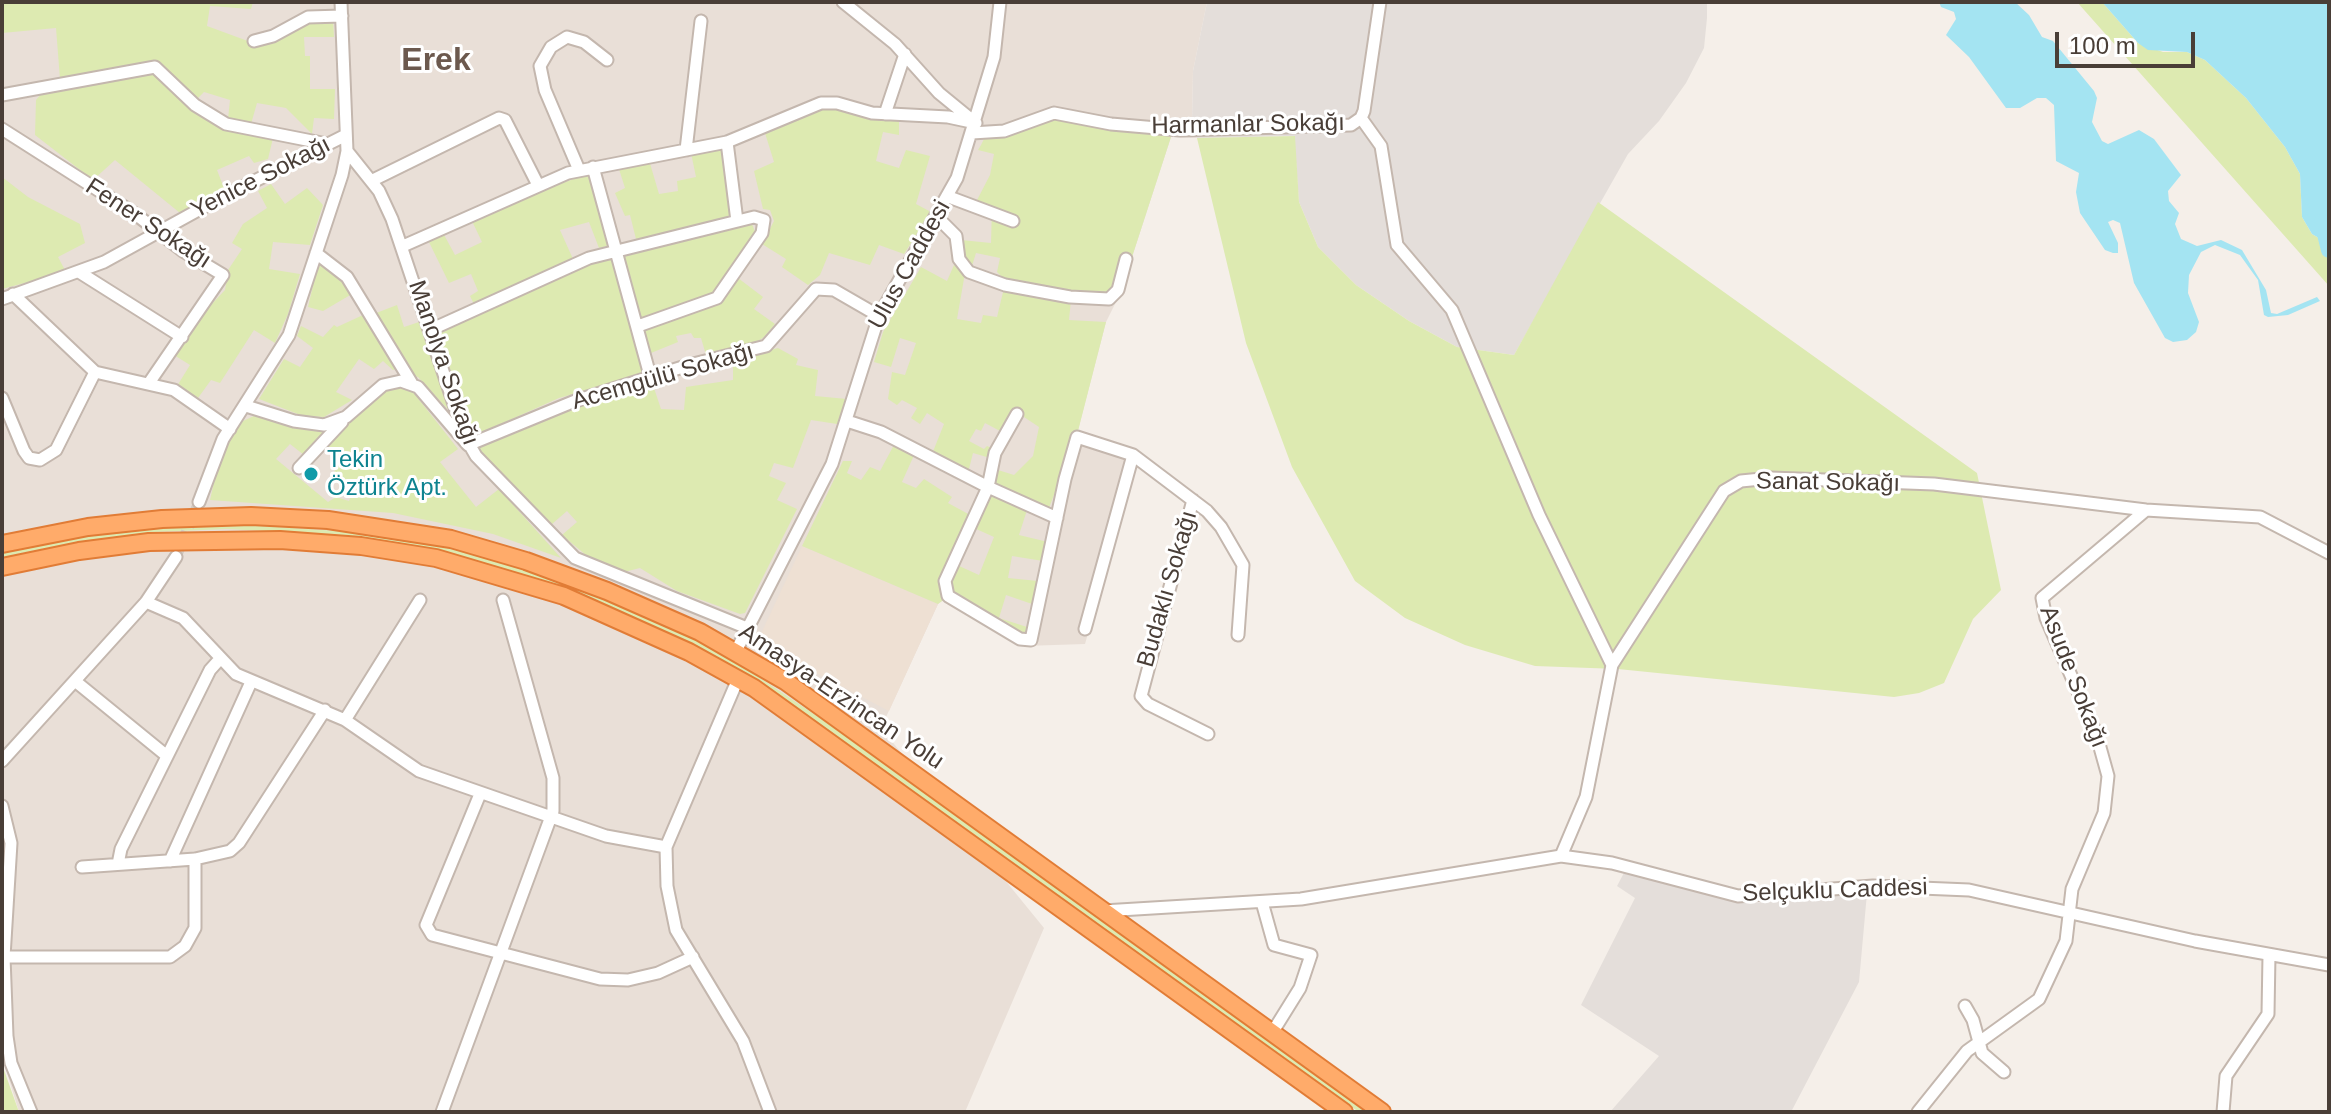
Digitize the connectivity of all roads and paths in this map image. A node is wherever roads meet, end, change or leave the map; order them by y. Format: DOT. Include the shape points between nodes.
graph roads {
  1 [pos="341,2"];
  2 [pos="843,2"];
  3 [pos="1000,2"];
  4 [pos="1380,2"];
  5 [pos="342,16"];
  6 [pos="701,21"];
  7 [pos="254,41"];
  8 [pos="905,54"];
  9 [pos="607,60"];
  10 [pos="2,95"];
  11 [pos="885,114"];
  12 [pos="1361,118"];
  13 [pos="974,128"];
  14 [pos="2,129"];
  15 [pos="346,135"];
  16 [pos="727,142"];
  17 [pos="327,144"];
  18 [pos="686,150"];
  19 [pos="347,151"];
  20 [pos="593,167"];
  21 [pos="579,170"];
  22 [pos="371,181"];
  23 [pos="538,185"];
  24 [pos="949,197"];
  25 [pos="937,217"];
  26 [pos="737,221"];
  27 [pos="1013,221"];
  28 [pos="161,232"];
  29 [pos="403,246"];
  30 [pos="617,249"];
  31 [pos="316,253"];
  32 [pos="1126,259"];
  33 [pos="79,272"];
  34 [pos="8,296"];
  35 [pos="879,316"];
  36 [pos="638,326"];
  37 [pos="430,330"];
  38 [pos="182,337"];
  39 [pos="95,372"];
  40 [pos="651,379"];
  41 [pos="411,382"];
  42 [pos="149,383"];
  43 [pos="2,398"];
  44 [pos="246,406"];
  45 [pos="1017,414"];
  46 [pos="346,417"];
  47 [pos="847,421"];
  48 [pos="230,429"];
  49 [pos="468,445"];
  50 [pos="1133,455"];
  51 [pos="299,468"];
  52 [pos="988,487"];
  53 [pos="1193,500"];
  54 [pos="199,502"];
  55 [pos="2146,510"];
  56 [pos="1057,518"];
  57 [pos="2,544"];
  58 [pos="2329,553"];
  59 [pos="176,557"];
  60 [pos="2,567"];
  61 [pos="420,600"];
  62 [pos="503,600"];
  63 [pos="146,602"];
  64 [pos="747,628"];
  65 [pos="1085,629"];
  66 [pos="1238,635"];
  67 [pos="736,651"];
  68 [pos="219,660"];
  69 [pos="1612,665"];
  70 [pos="738,679"];
  71 [pos="75,681"];
  72 [pos="251,682"];
  73 [pos="325,710"];
  74 [pos="345,720"];
  75 [pos="1208,734"];
  76 [pos="167,756"];
  77 [pos="2,761"];
  78 [pos="480,794"];
  79 [pos="2,806"];
  80 [pos="550,818"];
  81 [pos="666,847"];
  82 [pos="1561,856"];
  83 [pos="195,859"];
  84 [pos="170,861"];
  85 [pos="118,864"];
  86 [pos="82,867"];
  87 [pos="1262,902"];
  88 [pos="1102,911"];
  89 [pos="2070,913"];
  90 [pos="498,954"];
  91 [pos="2269,955"];
  92 [pos="4,957"];
  93 [pos="693,957"];
  94 [pos="2329,965"];
  95 [pos="1965,1006"];
  96 [pos="1272,1033"];
  97 [pos="1978,1042"];
  98 [pos="2004,1072"];
  99 [pos="31,1112"];
  100 [pos="442,1112"];
  101 [pos="770,1112"];
  102 [pos="1344,1112"];
  103 [pos="1382,1112"];
  104 [pos="1918,1112"];
  105 [pos="2223,1112"];
  1 -- 5 [label="street"];
  2 -- 8 [label="street"];
  3 -- 13 [label="street, Ulus Caddesi" via="996,45"];
  4 -- 12 [label="street, Harmanlar Sokağı"];
  5 -- 7 [label="street" via="308,17"];
  5 -- 15 [label="street"];
  6 -- 18 [label="street"];
  8 -- 11 [label="street"];
  8 -- 13 [label="street"];
  9 -- 21 [label="street" via="577,38 567,37 551,47 540,66"];
  10 -- 17 [label="street" via="155,67 195,105 226,124"];
  11 -- 13 [label="street, Harmanlar Sokağı" via="939,116"];
  11 -- 16 [label="street, Harmanlar Sokağı" via="821,103"];
  12 -- 13 [label="street, Harmanlar Sokağı" via="1351,125 1196,130 1111,124 1054,113 1004,131"];
  12 -- 69 [label="street" via="1381,146 1397,245 1452,310 1539,515"];
  13 -- 24 [label="street, Ulus Caddesi"];
  14 -- 28 [label="street, Fener Sokağı"];
  15 -- 17 [label="street, Yenice Sokağı"];
  15 -- 19 [label="street"];
  16 -- 18 [label="street, Harmanlar Sokağı"];
  16 -- 26 [label="street"];
  17 -- 28 [label="street, Yenice Sokağı"];
  18 -- 20 [label="street, Harmanlar Sokağı"];
  19 -- 22 [label="street, Manolya Sokağı"];
  19 -- 31 [label="street"];
  20 -- 21 [label="street, Harmanlar Sokağı"];
  20 -- 30 [label="street"];
  21 -- 23 [label="street, Harmanlar Sokağı"];
  22 -- 23 [label="street" via="499,118 505,120"];
  22 -- 29 [label="street, Manolya Sokağı"];
  23 -- 29 [label="street, Harmanlar Sokağı"];
  24 -- 25 [label="street, Ulus Caddesi"];
  24 -- 27 [label="street"];
  25 -- 32 [label="street" via="956,236 959,259 969,272 1018,288 1109,299 1118,290"];
  25 -- 35 [label="street, Ulus Caddesi"];
  26 -- 30 [label="street"];
  26 -- 36 [label="street" via="759,218 765,225 723,292"];
  28 -- 33 [label="street, Yenice Sokağı"];
  28 -- 38 [label="street, Fener Sokağı" via="223,275"];
  29 -- 37 [label="street, Manolya Sokağı"];
  30 -- 36 [label="street"];
  30 -- 37 [label="street"];
  31 -- 41 [label="street" via="347,277"];
  31 -- 44 [label="street" via="289,335"];
  33 -- 34 [label="street, Yenice Sokağı"];
  33 -- 38 [label="street"];
  34 -- 39 [label="street"];
  35 -- 40 [label="street, Acemgülü Sokağı" via="834,290 820,288 766,346"];
  35 -- 47 [label="street, Ulus Caddesi"];
  36 -- 40 [label="street"];
  37 -- 49 [label="street, Manolya Sokağı"];
  38 -- 42 [label="street, Fener Sokağı"];
  39 -- 42 [label="street"];
  39 -- 43 [label="street" via="56,450 40,460 24,451"];
  40 -- 49 [label="street, Acemgülü Sokağı" via="575,401"];
  41 -- 46 [label="street" via="383,385"];
  41 -- 49 [label="street"];
  42 -- 48 [label="street" via="189,397"];
  44 -- 46 [label="street" via="312,425"];
  44 -- 48 [label="street"];
  45 -- 52 [label="street, Budaklı Sokağı" via="995,453"];
  46 -- 51 [label="street"];
  47 -- 52 [label="street" via="881,432"];
  47 -- 64 [label="street, Ulus Caddesi" via="824,481"];
  48 -- 54 [label="street"];
  49 -- 64 [label="street, Manolya Sokağı" via="575,558"];
  50 -- 53 [label="street, Budaklı Sokağı"];
  50 -- 56 [label="street, Budaklı Sokağı" via="1077,437"];
  50 -- 65 [label="street"];
  52 -- 56 [label="street"];
  52 -- 56 [label="street, Budaklı Sokağı" via="949,570 946,589 955,601 1027,641"];
  53 -- 66 [label="street, Budaklı Sokağı" via="1239,553 1243,591"];
  53 -- 75 [label="street, Budaklı Sokağı" via="1141,696"];
  55 -- 58 [label="street, Sanat Sokağı" via="2260,517"];
  55 -- 69 [label="street, Sanat Sokağı" via="1934,484 1741,481 1724,491"];
  55 -- 89 [label="street, Asude Sokağı" via="2042,598 2108,776 2104,813 2072,889"];
  57 -- 67 [label="highway, Amasya-Erzincan Yolu" via="88,527 176,518 282,517 389,527 547,568"];
  59 -- 63 [label="street"];
  60 -- 70 [label="highway, Amasya-Erzincan Yolu" via="79,551 189,539 280,540 398,551 491,572 564,596"];
  61 -- 74 [label="street"];
  62 -- 80 [label="street" via="553,778"];
  63 -- 68 [label="street" via="183,618"];
  63 -- 71 [label="street"];
  64 -- 67 [label="street, Ulus Caddesi"];
  67 -- 88 [label="highway, Amasya-Erzincan Yolu" via="825,709"];
  68 -- 72 [label="street"];
  68 -- 76 [label="street"];
  69 -- 82 [label="street, Sanat Sokağı" via="1586,797"];
  70 -- 81 [label="street"];
  70 -- 102 [label="highway, Amasya-Erzincan Yolu"];
  71 -- 76 [label="street"];
  71 -- 77 [label="street"];
  72 -- 73 [label="street"];
  72 -- 84 [label="street"];
  73 -- 74 [label="street"];
  73 -- 83 [label="street" via="239,843 221,856"];
  74 -- 78 [label="street" via="419,771"];
  76 -- 85 [label="street"];
  78 -- 80 [label="street"];
  78 -- 90 [label="street" via="426,925 432,935"];
  79 -- 92 [label="street" via="11,843"];
  80 -- 81 [label="street"];
  80 -- 90 [label="street"];
  81 -- 93 [label="street" via="676,930"];
  82 -- 87 [label="street, Selçuklu Caddesi" via="1365,891"];
  82 -- 89 [label="street, Selçuklu Caddesi" via="1612,863 1738,896 1843,887 1941,887"];
  83 -- 84 [label="street"];
  83 -- 92 [label="street" via="195,928 185,946 170,957"];
  84 -- 85 [label="street"];
  85 -- 86 [label="street"];
  87 -- 88 [label="street, Selçuklu Caddesi"];
  87 -- 96 [label="street" via="1274,945 1307,952 1311,960"];
  88 -- 96 [label="highway, Amasya-Erzincan Yolu"];
  89 -- 91 [label="street, Selçuklu Caddesi"];
  89 -- 97 [label="street, Asude Sokağı" via="2066,941 2044,992 2022,1014"];
  90 -- 93 [label="street" via="600,979 628,980"];
  90 -- 100 [label="street"];
  91 -- 94 [label="street, Selçuklu Caddesi"];
  91 -- 105 [label="street" via="2268,1014 2226,1076"];
  92 -- 99 [label="street" via="11,1063"];
  93 -- 101 [label="street" via="743,1041"];
  95 -- 97 [label="street"];
  96 -- 103 [label="highway, Amasya-Erzincan Yolu"];
  97 -- 98 [label="street" via="1982,1053"];
  97 -- 104 [label="street, Asude Sokağı"];
}
